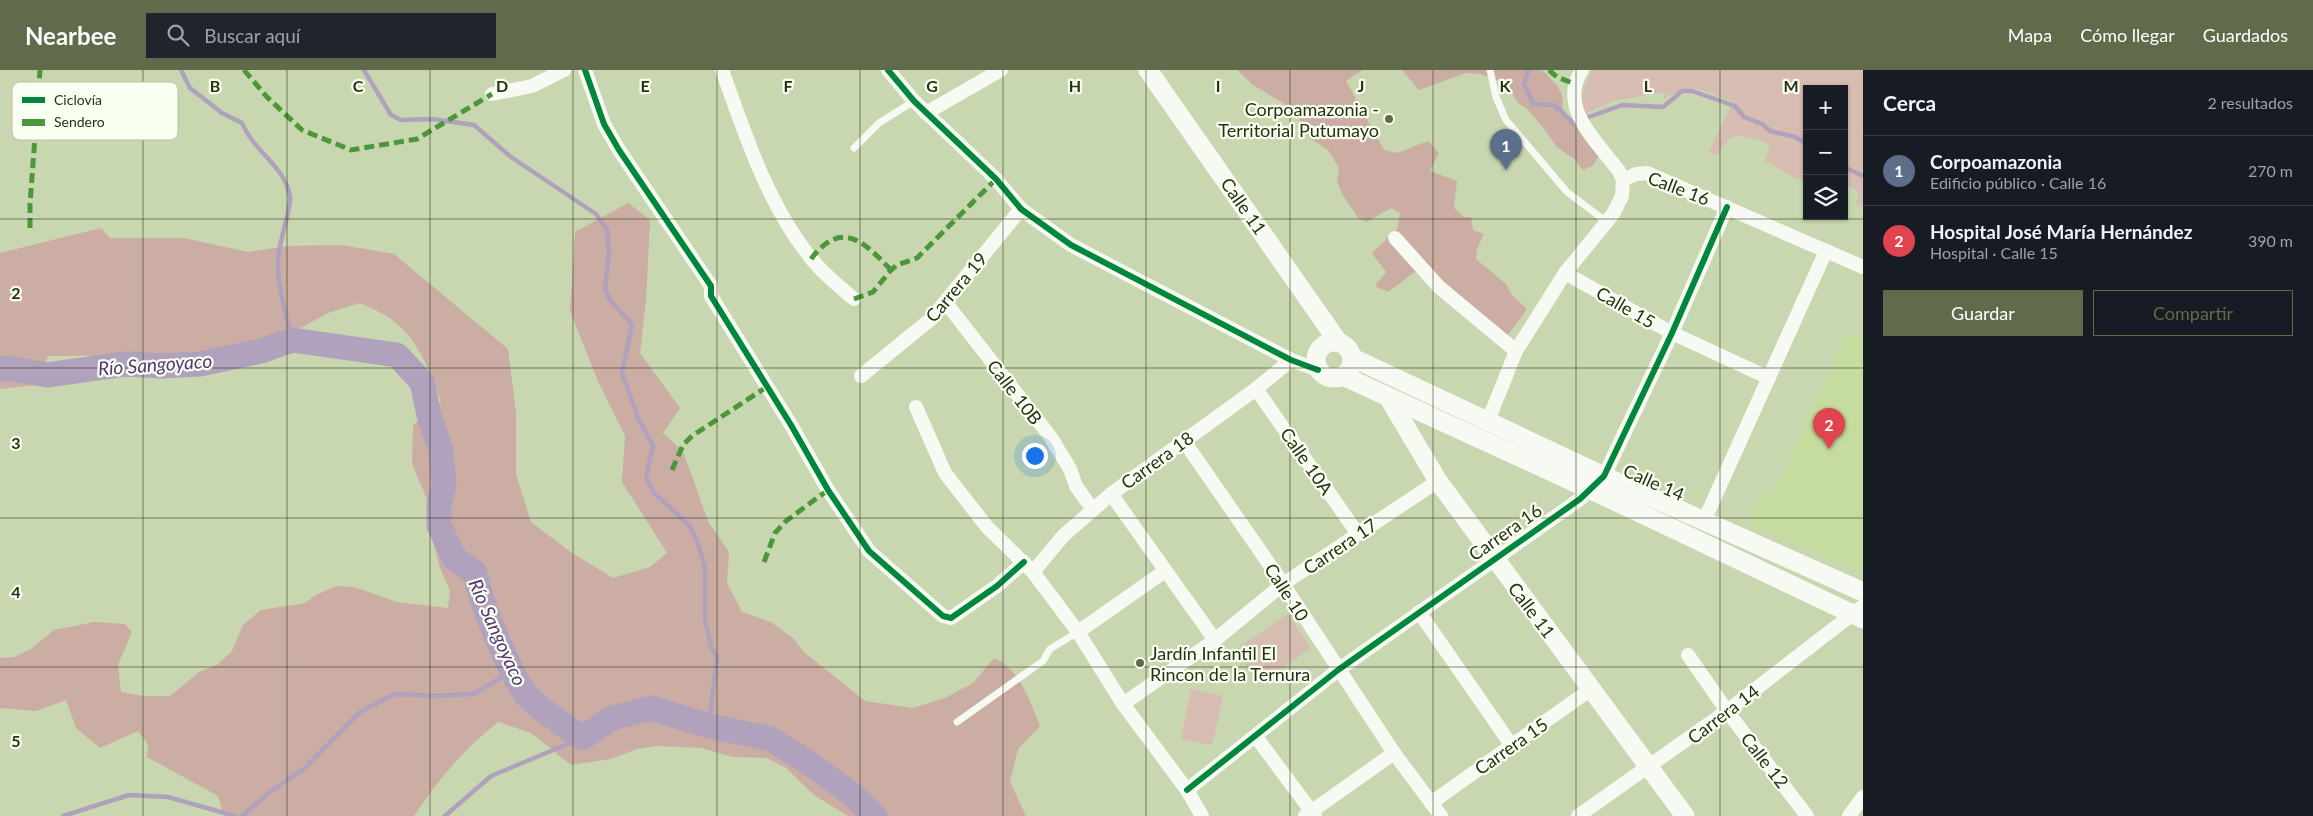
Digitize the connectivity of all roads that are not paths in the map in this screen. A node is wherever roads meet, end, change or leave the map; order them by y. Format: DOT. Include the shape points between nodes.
graph roads {
  1 [pos="564,70"];
  2 [pos="585,70"];
  3 [pos="722,70"];
  4 [pos="888,70"];
  5 [pos="1002,70"];
  6 [pos="1148,70"];
  7 [pos="1490,70"];
  8 [pos="1582,70"];
  9 [pos="492,94"];
  10 [pos="914,101"];
  11 [pos="926,113"];
  12 [pos="854,148"];
  13 [pos="1623,180"];
  14 [pos="1727,207"];
  15 [pos="1021,209"];
  16 [pos="1607,222"];
  17 [pos="1395,238"];
  18 [pos="1826,250"];
  19 [pos="1863,267"];
  20 [pos="1565,273"];
  21 [pos="854,299"];
  22 [pos="946,303"];
  23 [pos="1672,333"];
  24 [pos="1339,342"];
  25 [pos="1516,351"];
  26 [pos="1353,358"];
  27 [pos="1292,360"];
  28 [pos="1318,370"];
  29 [pos="861,376"];
  30 [pos="1343,376"];
  31 [pos="1769,378"];
  32 [pos="1256,389"];
  33 [pos="1388,397"];
  34 [pos="916,407"];
  35 [pos="1488,421"];
  36 [pos="1184,441"];
  37 [pos="1604,476"];
  38 [pos="1438,481"];
  39 [pos="1590,490"];
  40 [pos="1111,494"];
  41 [pos="1093,510"];
  42 [pos="1704,521"];
  43 [pos="1358,534"];
  44 [pos="1494,558"];
  45 [pos="1028,567"];
  46 [pos="1166,571"];
  47 [pos="1283,584"];
  48 [pos="1863,592"];
  49 [pos="1419,612"];
  50 [pos="1860,613"];
  51 [pos="1078,632"];
  52 [pos="1215,640"];
  53 [pos="1688,656"];
  54 [pos="1338,670"];
  55 [pos="1591,690"];
  56 [pos="1123,704"];
  57 [pos="1727,711"];
  58 [pos="957,722"];
  59 [pos="1256,737"];
  60 [pos="1512,746"];
  61 [pos="1394,752"];
  62 [pos="1650,767"];
  63 [pos="1187,790"];
  64 [pos="1863,797"];
  65 [pos="1431,804"];
  66 [pos="1311,814"];
  67 [pos="1202,816"];
  68 [pos="1441,816"];
  69 [pos="1578,816"];
  70 [pos="1685,816"];
  71 [pos="1808,816"];
  72 [pos="1849,816"];
  1 -- 9 [label="street" via="532,86"];
  2 -- 45 [label="street, Carrera 18" via="604,124 619,150 710,286 711,296 828,490 869,551 943,616 950,618"];
  3 -- 21 [label="street" via="777,206 809,257"];
  4 -- 10 [label="street"];
  5 -- 11 [label="street"];
  6 -- 24 [label="street, Calle 11"];
  7 -- 16 [label="lane" via="1496,97 1506,120 1567,192"];
  8 -- 13 [label="street, Calle 16" via="1575,84 1580,121 1620,171"];
  10 -- 11 [label="street"];
  10 -- 12 [label="lane" via="880,123"];
  11 -- 15 [label="street" via="996,179"];
  13 -- 14 [label="street, Calle 16" via="1647,173"];
  13 -- 16 [label="street" via="1622,196"];
  14 -- 18 [label="street, Calle 16"];
  14 -- 23 [label="street, Carrera 16"];
  15 -- 22 [label="street, Carrera 19"];
  15 -- 27 [label="street" via="1072,245"];
  16 -- 20 [label="street"];
  17 -- 25 [label="street" via="1439,287"];
  18 -- 19 [label="street, Calle 16"];
  18 -- 31 [label="street"];
  20 -- 23 [label="street, Calle 15"];
  20 -- 25 [label="street"];
  22 -- 29 [label="street, Carrera 19"];
  22 -- 41 [label="street, Calle 10B" via="1050,436 1070,469 1076,486"];
  23 -- 31 [label="street, Calle 15"];
  23 -- 37 [label="street, Carrera 16"];
  24 -- 26 [label="street" via="1346,346"];
  24 -- 28 [label="street" via="1325,344 1320,349 1316,363"];
  25 -- 35 [label="street"];
  26 -- 30 [label="street" via="1349,372"];
  26 -- 35 [label="street, Calle 14"];
  27 -- 28 [label="street"];
  27 -- 32 [label="street, Carrera 18"];
  28 -- 30 [label="street" via="1329,378"];
  30 -- 33 [label="street, Calle 14"];
  31 -- 42 [label="street"];
  32 -- 36 [label="street, Carrera 18"];
  32 -- 43 [label="street, Calle 10A"];
  33 -- 38 [label="street, Calle 11"];
  33 -- 39 [label="street, Calle 14"];
  34 -- 45 [label="street" via="945,473 987,527"];
  35 -- 37 [label="street, Calle 14"];
  36 -- 40 [label="street, Carrera 18"];
  36 -- 47 [label="street, Calle 10"];
  37 -- 39 [label="street, Carrera 16"];
  37 -- 42 [label="street, Calle 14"];
  38 -- 43 [label="street, Carrera 17"];
  38 -- 44 [label="street, Calle 11"];
  39 -- 44 [label="street, Carrera 16"];
  39 -- 50 [label="street, Calle 14"];
  40 -- 41 [label="street, Carrera 18"];
  40 -- 46 [label="street"];
  41 -- 45 [label="street, Carrera 18"];
  42 -- 48 [label="street, Calle 14"];
  43 -- 47 [label="street, Carrera 17"];
  44 -- 49 [label="street, Carrera 16"];
  44 -- 55 [label="street, Calle 11"];
  45 -- 51 [label="street"];
  46 -- 51 [label="street"];
  46 -- 52 [label="street"];
  47 -- 52 [label="street, Carrera 17"];
  47 -- 54 [label="street, Calle 10"];
  49 -- 54 [label="street, Carrera 16"];
  49 -- 60 [label="street"];
  50 -- 57 [label="street, Carrera 14"];
  51 -- 56 [label="street"];
  51 -- 58 [label="lane" via="1050,649 1043,661"];
  52 -- 56 [label="street, Carrera 17"];
  53 -- 57 [label="street, Calle 12"];
  54 -- 59 [label="street, Carrera 16"];
  54 -- 61 [label="street, Calle 10"];
  55 -- 60 [label="street, Carrera 15"];
  55 -- 62 [label="street, Calle 11"];
  56 -- 63 [label="street"];
  57 -- 62 [label="street, Carrera 14"];
  57 -- 71 [label="street, Calle 12"];
  59 -- 63 [label="street, Carrera 16"];
  59 -- 66 [label="street"];
  60 -- 65 [label="street, Carrera 15"];
  61 -- 65 [label="street, Calle 10"];
  61 -- 66 [label="street"];
  62 -- 69 [label="street, Carrera 14"];
  62 -- 70 [label="street, Calle 11"];
  63 -- 67 [label="street"];
  64 -- 72 [label="street"];
  65 -- 68 [label="street, Calle 10"];
}
